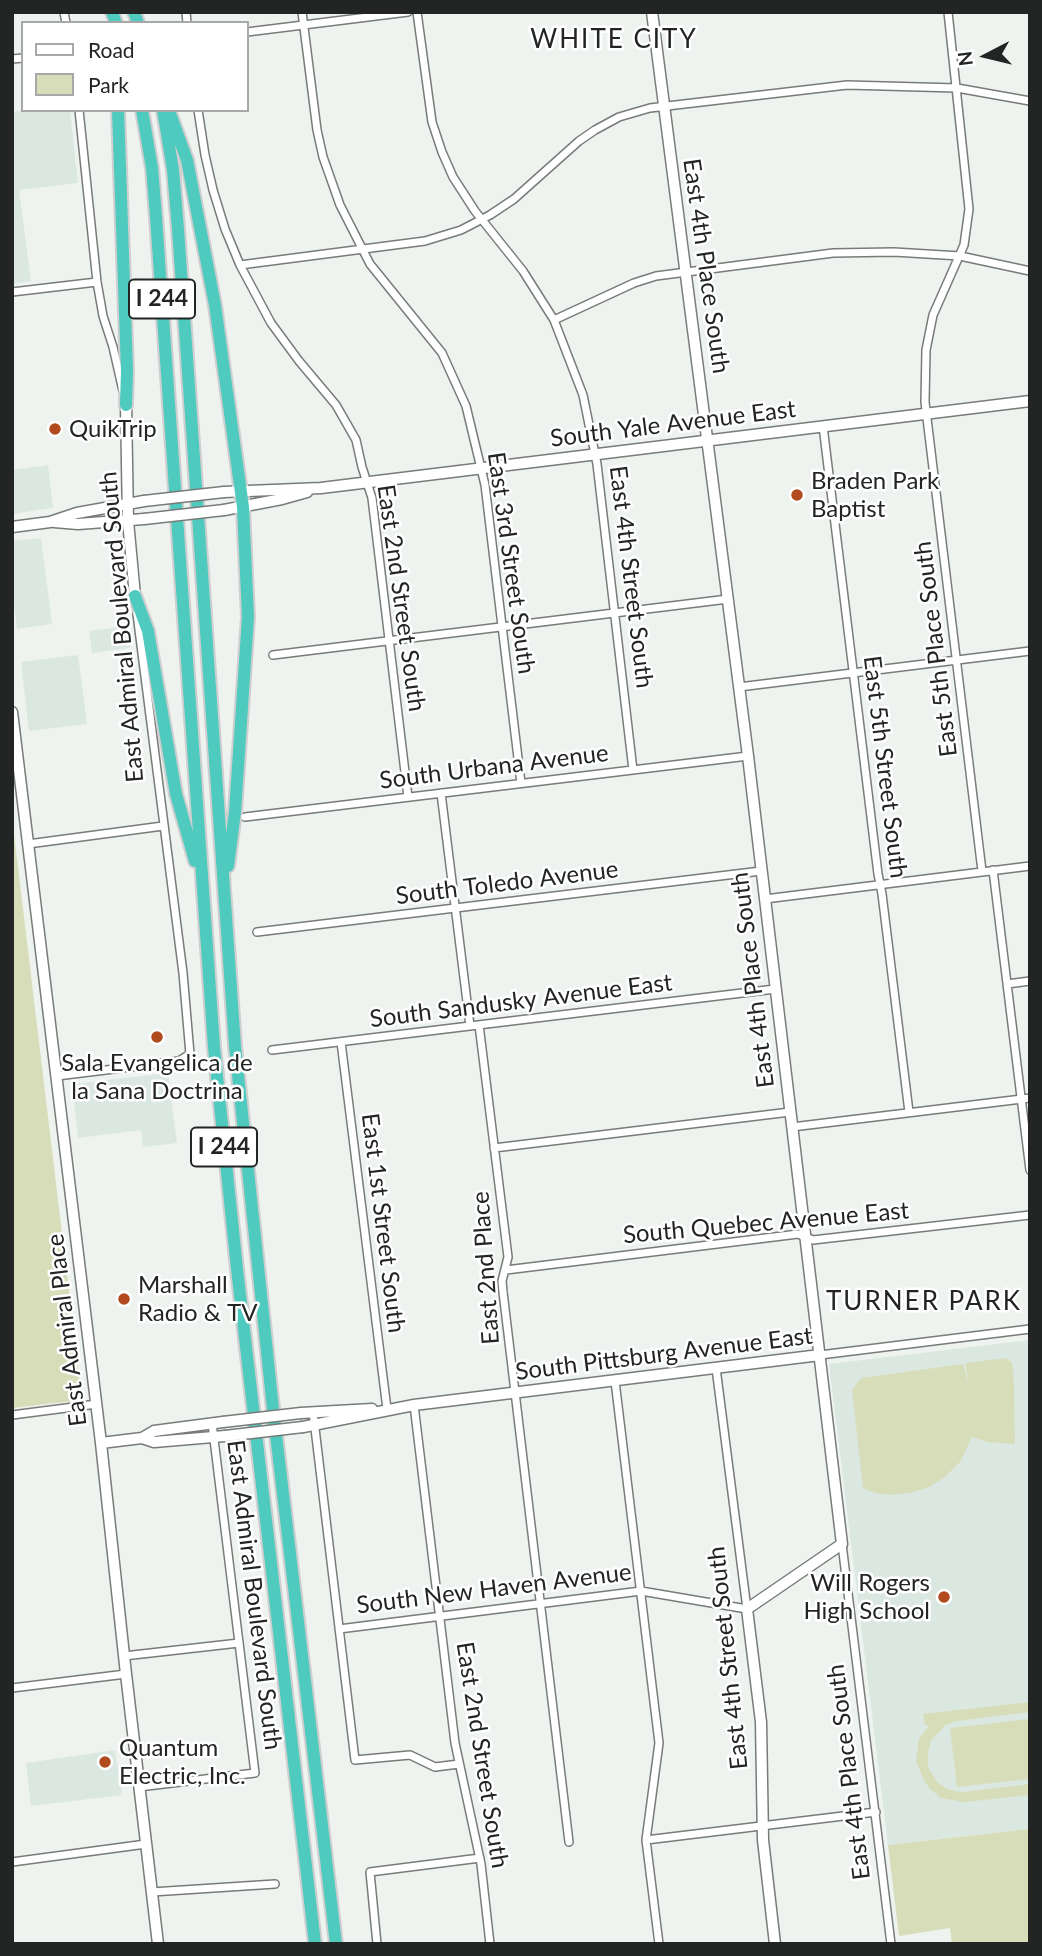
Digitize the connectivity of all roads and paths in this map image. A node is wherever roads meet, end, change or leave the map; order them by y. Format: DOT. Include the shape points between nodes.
graph roads {
  1 [pos="302,12"];
  2 [pos="408,12"];
  3 [pos="417,12"];
  4 [pos="652,12"];
  5 [pos="948,12"];
  6 [pos="304,26"];
  7 [pos="248,32"];
  8 [pos="957,88"];
  9 [pos="1030,101"];
  10 [pos="664,105"];
  11 [pos="79,112"];
  12 [pos="118,112"];
  13 [pos="142,112"];
  14 [pos="166,112"];
  15 [pos="167,112"];
  16 [pos="198,112"];
  17 [pos="482,220"];
  18 [pos="360,249"];
  19 [pos="960,256"];
  20 [pos="240,265"];
  21 [pos="685,271"];
  22 [pos="1030,271"];
  23 [pos="97,282"];
  24 [pos="12,292"];
  25 [pos="554,320"];
  26 [pos="1030,401"];
  27 [pos="126,405"];
  28 [pos="926,414"];
  29 [pos="823,426"];
  30 [pos="708,440"];
  31 [pos="594,454"];
  32 [pos="480,468"];
  33 [pos="367,482"];
  34 [pos="321,488"];
  35 [pos="241,490"];
  36 [pos="127,504"];
  37 [pos="243,507"];
  38 [pos="128,521"];
  39 [pos="50,522"];
  40 [pos="17,526"];
  41 [pos="135,596"];
  42 [pos="728,599"];
  43 [pos="615,614"];
  44 [pos="502,627"];
  45 [pos="390,640"];
  46 [pos="1030,651"];
  47 [pos="273,655"];
  48 [pos="956,660"];
  49 [pos="853,673"];
  50 [pos="739,687"];
  51 [pos="12,712"];
  52 [pos="748,755"];
  53 [pos="633,770"];
  54 [pos="521,783"];
  55 [pos="441,793"];
  56 [pos="408,797"];
  57 [pos="245,817"];
  58 [pos="163,826"];
  59 [pos="29,844"];
  60 [pos="1030,866"];
  61 [pos="993,870"];
  62 [pos="761,871"];
  63 [pos="982,871"];
  64 [pos="880,884"];
  65 [pos="202,885"];
  66 [pos="224,898"];
  67 [pos="765,899"];
  68 [pos="455,909"];
  69 [pos="257,932"];
  70 [pos="1030,981"];
  71 [pos="1007,984"];
  72 [pos="775,989"];
  73 [pos="479,1025"];
  74 [pos="470,1026"];
  75 [pos="341,1042"];
  76 [pos="272,1050"];
  77 [pos="57,1076"];
  78 [pos="1025,1098"];
  79 [pos="790,1112"];
  80 [pos="909,1112"];
  81 [pos="792,1127"];
  82 [pos="494,1148"];
  83 [pos="1030,1170"];
  84 [pos="1030,1214"];
  85 [pos="805,1237"];
  86 [pos="506,1270"];
  87 [pos="1030,1329"];
  88 [pos="820,1355"];
  89 [pos="716,1368"];
  90 [pos="615,1381"];
  91 [pos="515,1393"];
  92 [pos="97,1404"];
  93 [pos="414,1405"];
  94 [pos="387,1409"];
  95 [pos="313,1412"];
  96 [pos="12,1415"];
  97 [pos="212,1423"];
  98 [pos="314,1425"];
  99 [pos="142,1438"];
  100 [pos="214,1438"];
  101 [pos="101,1443"];
  102 [pos="842,1544"];
  103 [pos="641,1591"];
  104 [pos="540,1605"];
  105 [pos="747,1609"];
  106 [pos="440,1617"];
  107 [pos="339,1629"];
  108 [pos="239,1643"];
  109 [pos="124,1656"];
  110 [pos="125,1674"];
  111 [pos="12,1688"];
  112 [pos="459,1764"];
  113 [pos="139,1787"];
  114 [pos="876,1812"];
  115 [pos="763,1825"];
  116 [pos="646,1840"];
  117 [pos="569,1842"];
  118 [pos="146,1844"];
  119 [pos="480,1858"];
  120 [pos="12,1862"];
  121 [pos="275,1884"];
  122 [pos="152,1892"];
  123 [pos="158,1944"];
  124 [pos="316,1944"];
  125 [pos="336,1944"];
  126 [pos="377,1944"];
  127 [pos="490,1944"];
  128 [pos="658,1944"];
  129 [pos="775,1944"];
  130 [pos="891,1944"];
  1 -- 6 [label="street, East 3rd Street South"];
  2 -- 6 [label="street"];
  3 -- 17 [label="street, East 4th Street South" via="432,122 453,177"];
  4 -- 10 [label="street, East 4th Place South"];
  5 -- 8 [label="street, East 5th Place South"];
  6 -- 7 [label="street"];
  6 -- 18 [label="street, East 3rd Street South" via="323,157"];
  8 -- 9 [label="street"];
  8 -- 10 [label="street" via="847,85"];
  8 -- 19 [label="street, East 5th Place South" via="969,209"];
  10 -- 17 [label="street" via="605,124"];
  10 -- 21 [label="street, East 4th Place South"];
  11 -- 23 [label="street, East Admiral Boulevard South"];
  12 -- 27 [label="highway"];
  13 -- 65 [label="highway, I 244" via="156,217"];
  14 -- 66 [label="highway, I 244"];
  15 -- 35 [label="highway" via="187,160 215,305"];
  16 -- 20 [label="street, East 2nd Street South" via="213,190"];
  17 -- 18 [label="street" via="425,241"];
  17 -- 25 [label="street, East 4th Street South"];
  18 -- 20 [label="street"];
  18 -- 32 [label="street, East 3rd Street South" via="442,353 466,406"];
  19 -- 21 [label="street" via="865,251"];
  19 -- 22 [label="street"];
  19 -- 28 [label="street, East 5th Place South" via="940,296 927,340"];
  20 -- 33 [label="street, East 2nd Street South" via="271,323 347,422"];
  21 -- 25 [label="street" via="634,283"];
  21 -- 30 [label="street, East 4th Place South"];
  23 -- 24 [label="street"];
  23 -- 27 [label="street, East Admiral Boulevard South"];
  25 -- 31 [label="street, East 4th Street South" via="583,395"];
  26 -- 28 [label="street, South Yale Avenue East"];
  27 -- 36 [label="street, East Admiral Boulevard South"];
  28 -- 29 [label="street, South Yale Avenue East"];
  28 -- 48 [label="street, East 5th Place South"];
  29 -- 30 [label="street, South Yale Avenue East"];
  29 -- 49 [label="street, East 5th Street South"];
  30 -- 31 [label="street, South Yale Avenue East"];
  30 -- 42 [label="street, East 4th Place South"];
  31 -- 32 [label="street, South Yale Avenue East"];
  31 -- 43 [label="street, East 4th Street South"];
  32 -- 33 [label="street, South Yale Avenue East"];
  32 -- 44 [label="street, East 3rd Street South"];
  33 -- 34 [label="street, South Yale Avenue East"];
  33 -- 45 [label="street, East 2nd Street South"];
  34 -- 35 [label="street, South Yale Avenue East"];
  34 -- 37 [label="street, South Yale Avenue East"];
  35 -- 36 [label="street, South Yale Avenue East, bridge"];
  35 -- 37 [label="highway"];
  36 -- 38 [label="street, East Admiral Boulevard South"];
  36 -- 39 [label="street, South Yale Avenue East"];
  37 -- 38 [label="street, South Yale Avenue East, bridge"];
  37 -- 66 [label="highway" via="248,617"];
  38 -- 39 [label="street, South Yale Avenue East"];
  38 -- 41 [label="street, East Admiral Boulevard South"];
  39 -- 40 [label="street, South Yale Avenue East"];
  41 -- 58 [label="street, East Admiral Boulevard South"];
  41 -- 65 [label="highway" via="148,631 176,794"];
  42 -- 43 [label="street"];
  42 -- 50 [label="street, East 4th Place South"];
  43 -- 44 [label="street"];
  43 -- 53 [label="street, East 4th Street South"];
  44 -- 45 [label="street"];
  44 -- 54 [label="street, East 3rd Street South"];
  45 -- 47 [label="street"];
  45 -- 56 [label="street, East 2nd Street South"];
  46 -- 48 [label="street"];
  48 -- 49 [label="street"];
  48 -- 63 [label="street, East 5th Place South"];
  49 -- 50 [label="street"];
  49 -- 64 [label="street, East 5th Street South"];
  50 -- 52 [label="street, East 4th Place South"];
  51 -- 59 [label="street, East Admiral Place"];
  52 -- 53 [label="street, South Urbana Avenue"];
  52 -- 62 [label="street, East 4th Place South"];
  53 -- 54 [label="street, South Urbana Avenue"];
  54 -- 55 [label="street, South Urbana Avenue"];
  55 -- 56 [label="street, South Urbana Avenue"];
  55 -- 68 [label="street"];
  56 -- 57 [label="street, South Urbana Avenue"];
  58 -- 59 [label="street"];
  58 -- 77 [label="street, East Admiral Boulevard South" via="183,973 188,1057"];
  59 -- 77 [label="street, East Admiral Place"];
  60 -- 61 [label="street"];
  61 -- 63 [label="street"];
  61 -- 71 [label="street"];
  62 -- 67 [label="street, East 4th Place South"];
  62 -- 68 [label="street, South Toledo Avenue"];
  63 -- 64 [label="street"];
  64 -- 67 [label="street"];
  64 -- 80 [label="street, East 5th Street South"];
  65 -- 124 [label="highway, I 244" via="227,1180"];
  66 -- 125 [label="highway, I 244" via="248,1182"];
  67 -- 72 [label="street, East 4th Place South"];
  68 -- 69 [label="street, South Toledo Avenue"];
  68 -- 74 [label="street"];
  70 -- 71 [label="street"];
  71 -- 78 [label="street"];
  72 -- 73 [label="street, South Sandusky Avenue East"];
  72 -- 79 [label="street, East 4th Place South"];
  73 -- 74 [label="street, South Sandusky Avenue East"];
  73 -- 82 [label="street, East 2nd Place"];
  74 -- 75 [label="street, South Sandusky Avenue East"];
  75 -- 76 [label="street, South Sandusky Avenue East"];
  75 -- 94 [label="street, East 1st Street South"];
  77 -- 92 [label="street, East Admiral Place"];
  78 -- 80 [label="street"];
  78 -- 83 [label="street"];
  79 -- 81 [label="street, East 4th Place South"];
  79 -- 82 [label="street"];
  80 -- 81 [label="street"];
  81 -- 85 [label="street, East 4th Place South"];
  82 -- 86 [label="street, East 2nd Place"];
  84 -- 85 [label="street, South Quebec Avenue East" via="813,1240"];
  85 -- 86 [label="street, South Quebec Avenue East" via="798,1234"];
  85 -- 88 [label="street, East 4th Place South"];
  86 -- 91 [label="street, East 2nd Place" via="502,1281"];
  87 -- 88 [label="street, South Pittsburg Avenue East"];
  88 -- 89 [label="street, South Pittsburg Avenue East"];
  88 -- 102 [label="street, East 4th Place South"];
  89 -- 90 [label="street, South Pittsburg Avenue East"];
  89 -- 105 [label="street, East 4th Street South"];
  90 -- 91 [label="street, South Pittsburg Avenue East"];
  90 -- 103 [label="street"];
  91 -- 93 [label="street, South Pittsburg Avenue East"];
  91 -- 104 [label="street, East 2nd Place"];
  92 -- 96 [label="street"];
  92 -- 101 [label="street, East Admiral Place"];
  93 -- 94 [label="street, South Pittsburg Avenue East"];
  93 -- 106 [label="street, East 2nd Street South"];
  94 -- 95 [label="street, South Pittsburg Avenue East"];
  94 -- 98 [label="street, South Pittsburg Avenue East"];
  95 -- 97 [label="street, South Pittsburg Avenue East, bridge"];
  95 -- 98 [label="street"];
  97 -- 99 [label="street, South Pittsburg Avenue East" via="154,1431"];
  97 -- 100 [label="street, East Admiral Boulevard South"];
  98 -- 100 [label="street, South Pittsburg Avenue East, bridge"];
  98 -- 107 [label="street"];
  99 -- 100 [label="street, South Pittsburg Avenue East" via="154,1442"];
  99 -- 101 [label="street, South Pittsburg Avenue East"];
  100 -- 108 [label="street, East Admiral Boulevard South"];
  101 -- 109 [label="street, East Admiral Place"];
  102 -- 105 [label="street"];
  102 -- 114 [label="street, East 4th Place South"];
  103 -- 104 [label="street, South New Haven Avenue"];
  103 -- 105 [label="street, South New Haven Avenue"];
  103 -- 116 [label="street" via="659,1743"];
  104 -- 106 [label="street, South New Haven Avenue"];
  104 -- 117 [label="street, East 2nd Place"];
  105 -- 115 [label="street, East 4th Street South" via="762,1741"];
  106 -- 107 [label="street, South New Haven Avenue"];
  106 -- 112 [label="street, East 2nd Street South"];
  107 -- 112 [label="street" via="355,1760 410,1755 435,1767"];
  108 -- 109 [label="street"];
  108 -- 113 [label="street, East Admiral Boulevard South" via="255,1773"];
  109 -- 110 [label="street, East Admiral Place"];
  110 -- 111 [label="street"];
  110 -- 113 [label="street, East Admiral Place"];
  112 -- 119 [label="street, East 2nd Street South"];
  113 -- 118 [label="street, East Admiral Place"];
  114 -- 115 [label="street"];
  114 -- 130 [label="street, East 4th Place South"];
  115 -- 116 [label="street"];
  115 -- 129 [label="street, East 4th Street South"];
  116 -- 128 [label="street"];
  118 -- 120 [label="street"];
  118 -- 122 [label="street, East Admiral Place"];
  119 -- 126 [label="street" via="370,1872"];
  119 -- 127 [label="street, East 2nd Street South"];
  121 -- 122 [label="street"];
  122 -- 123 [label="street, East Admiral Place"];
}
